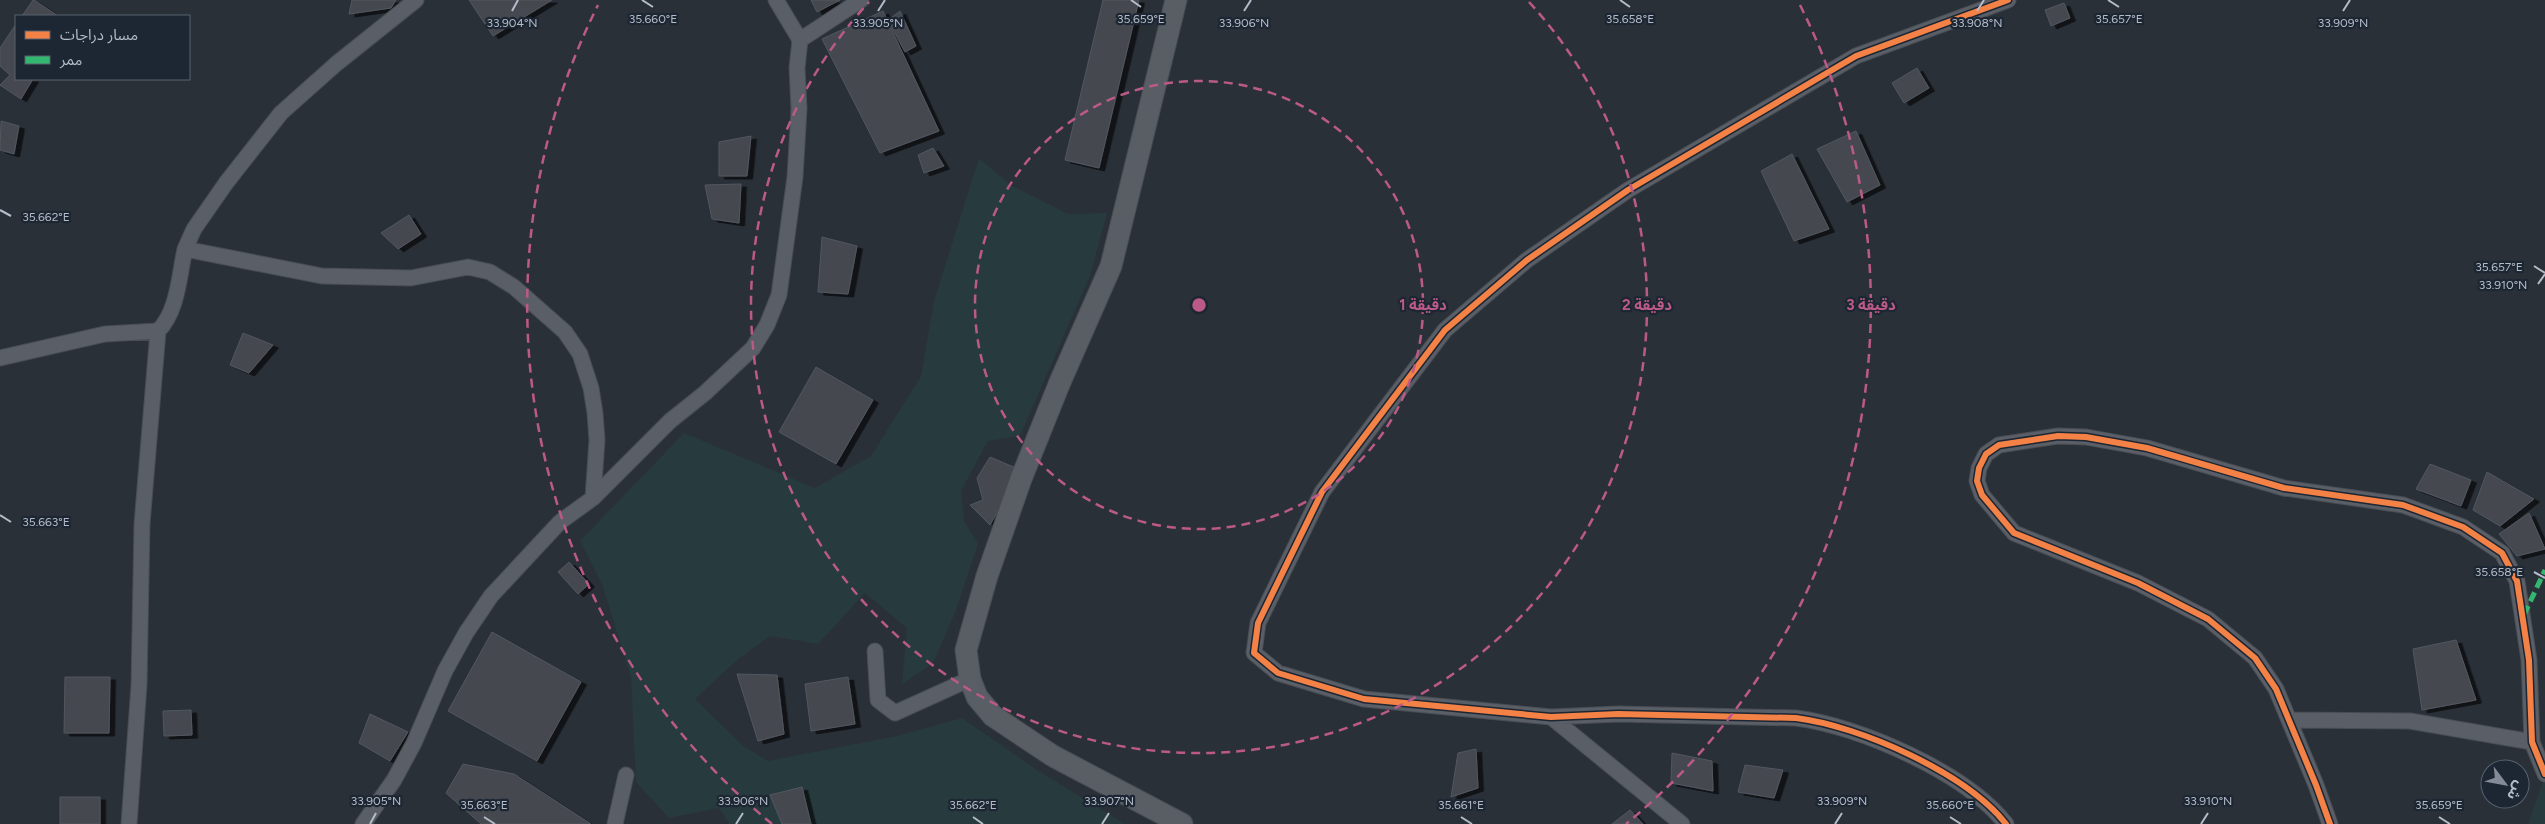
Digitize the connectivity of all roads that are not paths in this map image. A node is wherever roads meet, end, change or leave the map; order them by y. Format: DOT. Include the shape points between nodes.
graph roads {
  1 [pos="416,0"];
  2 [pos="776,0"];
  3 [pos="861,0"];
  4 [pos="1176,0"];
  5 [pos="2008,0"];
  6 [pos="800,40"];
  7 [pos="185,249"];
  8 [pos="158,331"];
  9 [pos="0,358"];
  10 [pos="593,498"];
  11 [pos="874,651"];
  12 [pos="970,679"];
  13 [pos="1551,717"];
  14 [pos="2289,720"];
  15 [pos="2532,742"];
  16 [pos="2545,774"];
  17 [pos="626,775"];
  18 [pos="129,824"];
  19 [pos="363,824"];
  20 [pos="615,824"];
  21 [pos="1182,824"];
  22 [pos="1682,824"];
  23 [pos="2006,824"];
  24 [pos="2330,824"];
  1 -- 7 [label="street" via="281,113 226,183 194,229"];
  2 -- 6 [label="street"];
  3 -- 6 [label="street"];
  4 -- 12 [label="main road" via="1111,266 1057,391 987,576 966,650"];
  5 -- 13 [label="street" via="1856,56 1628,190 1527,260 1445,330 1322,492 1258,623 1254,653 1278,673 1364,699"];
  6 -- 10 [label="street" via="795,178 779,294 767,325 753,348 670,421"];
  7 -- 8 [label="street" via="174,305 166,323"];
  7 -- 10 [label="street" via="322,276 412,278 468,267 490,272 514,287 565,332 580,354 595,412 597,440"];
  8 -- 9 [label="street" via="105,334"];
  8 -- 18 [label="street" via="142,524 139,685"];
  10 -- 19 [label="street" via="560,522 491,596 445,671 394,780"];
  11 -- 12 [label="street" via="878,700 895,713"];
  12 -- 21 [label="main road" via="977,697 992,716 1012,730 1053,756"];
  13 -- 22 [label="street"];
  13 -- 23 [label="street" via="1618,714 1822,721 1852,730 1919,759 1982,801"];
  14 -- 15 [label="street" via="2410,721"];
  14 -- 15 [label="street" via="2276,689 2255,658 2208,619 2138,583 2014,533 1982,495 1977,481 1986,454 1999,445 2021,441 2058,436 2094,438 2163,452 2284,488 2404,505 2463,527 2502,553 2517,581 2528,660"];
  14 -- 24 [label="street"];
  15 -- 16 [label="street"];
  17 -- 20 [label="street"];
}
